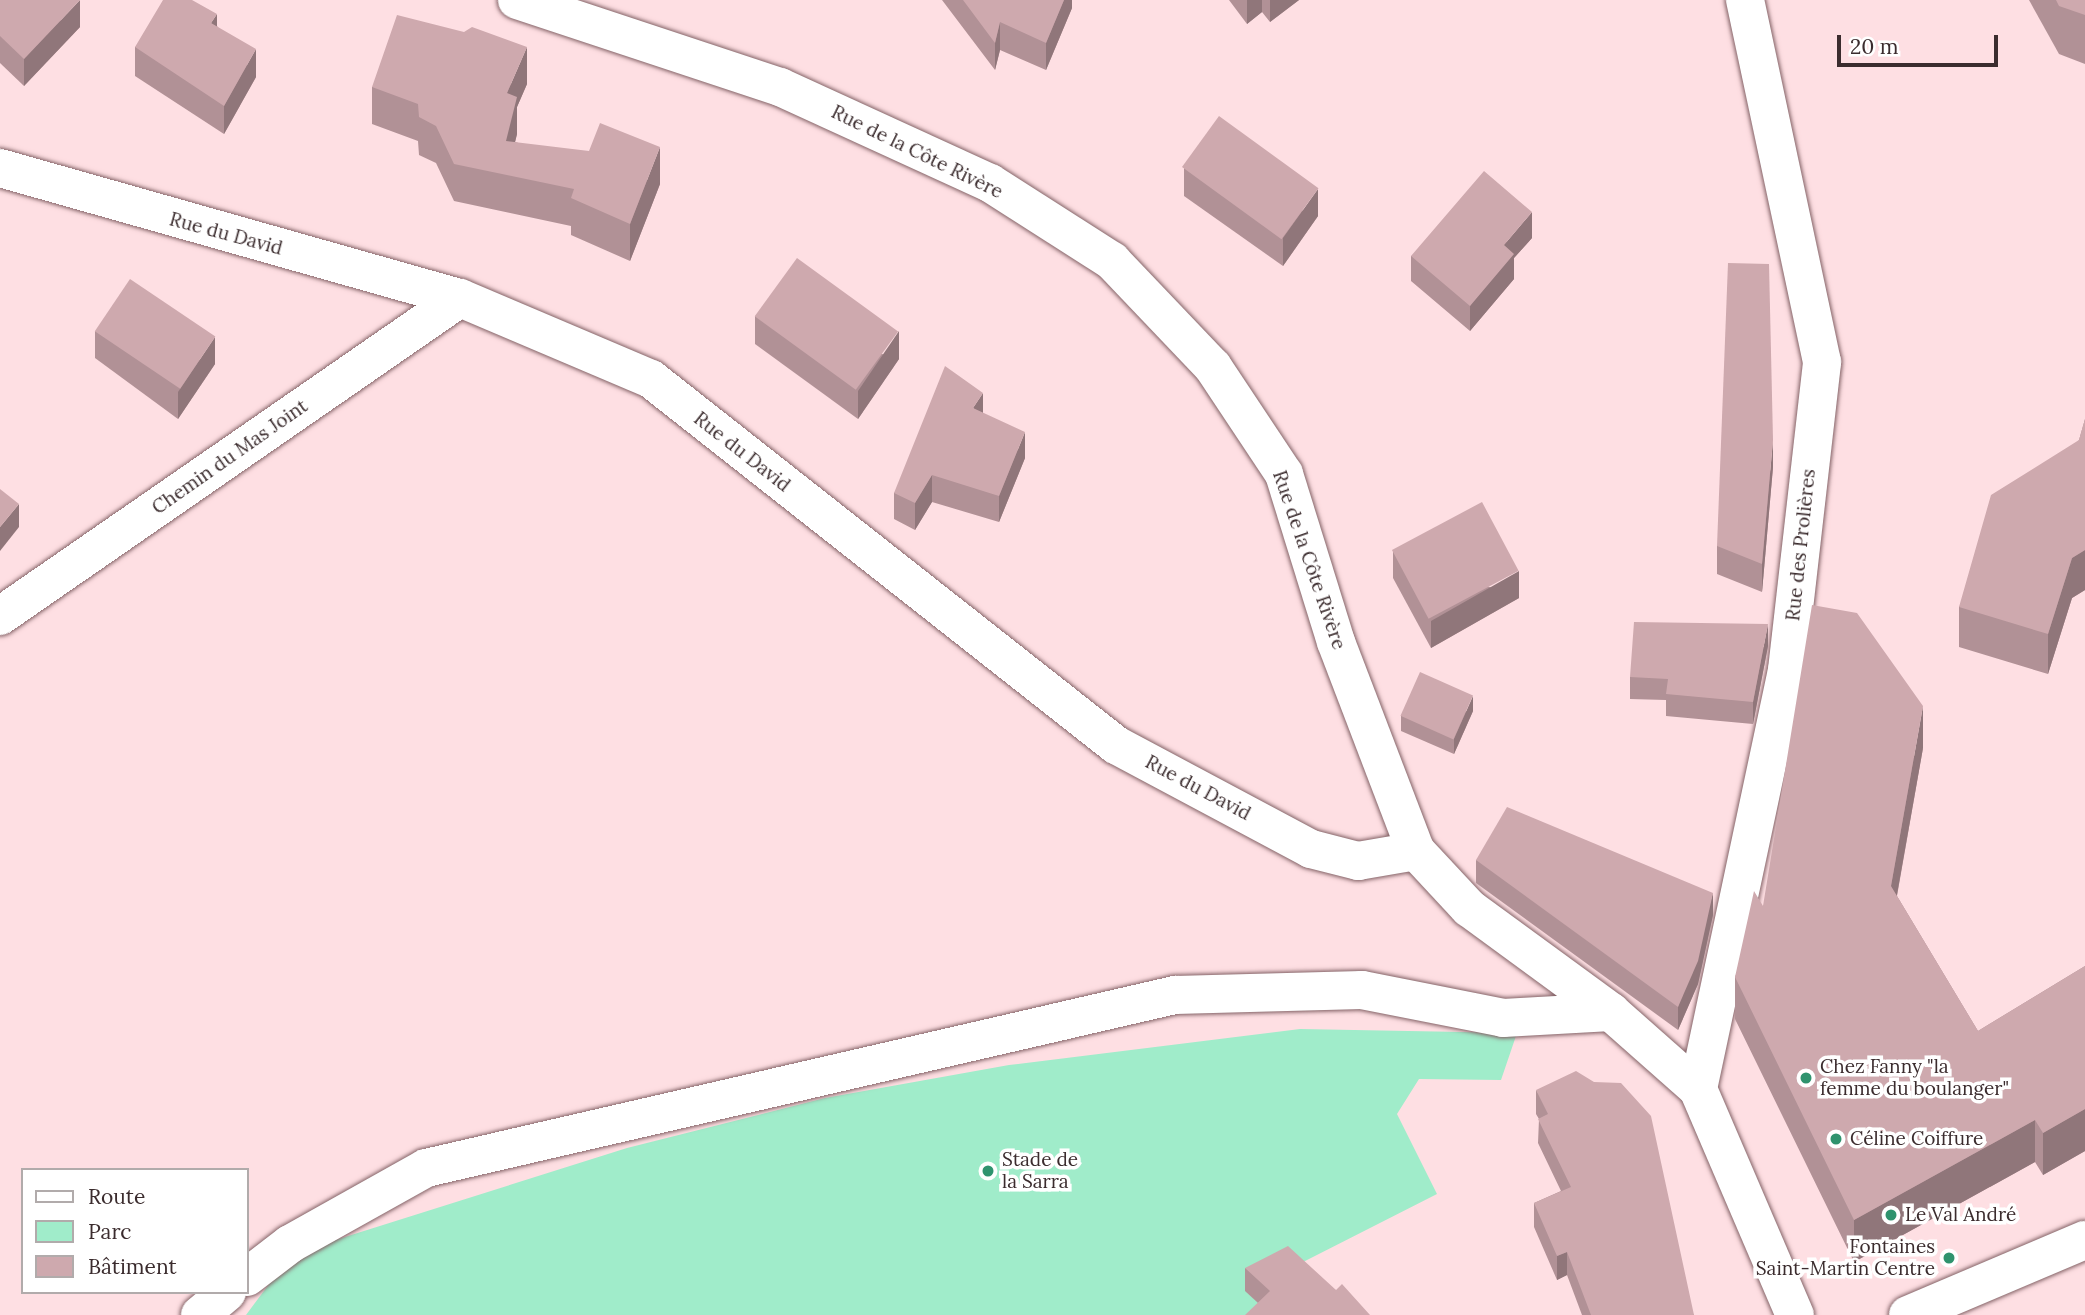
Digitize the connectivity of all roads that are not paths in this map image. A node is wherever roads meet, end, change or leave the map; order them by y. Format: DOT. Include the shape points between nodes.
graph roads {
  1 [pos="517,0"];
  2 [pos="1745,0"];
  3 [pos="0,168"];
  4 [pos="460,298"];
  5 [pos="0,616"];
  6 [pos="1416,851"];
  7 [pos="1611,1012"];
  8 [pos="1698,1089"];
  9 [pos="2085,1240"];
  10 [pos="248,1276"];
  11 [pos="224,1294"];
  12 [pos="200,1315"];
  13 [pos="1795,1315"];
  14 [pos="1908,1315"];
  1 -- 6 [label="street, Rue de la Côte Rivère" via="780,87 990,183 1111,261 1213,367 1284,474 1336,642"];
  2 -- 8 [label="street, Rue des Prolières" via="1822,362 1787,670"];
  3 -- 4 [label="street, Rue du David"];
  4 -- 5 [label="street, Chemin du Mas Joint"];
  4 -- 6 [label="street, Rue du David" via="650,379 1116,745 1311,849 1358,861"];
  6 -- 7 [label="street, Rue de la Côte Rivère" via="1469,908"];
  7 -- 8 [label="street, Rue de la Côte Rivère"];
  7 -- 10 [label="street" via="1503,1018 1362,990 1175,996 426,1168 290,1244"];
  8 -- 13 [label="street"];
  9 -- 14 [label="street"];
  11 -- 12 [label="street"];
}
